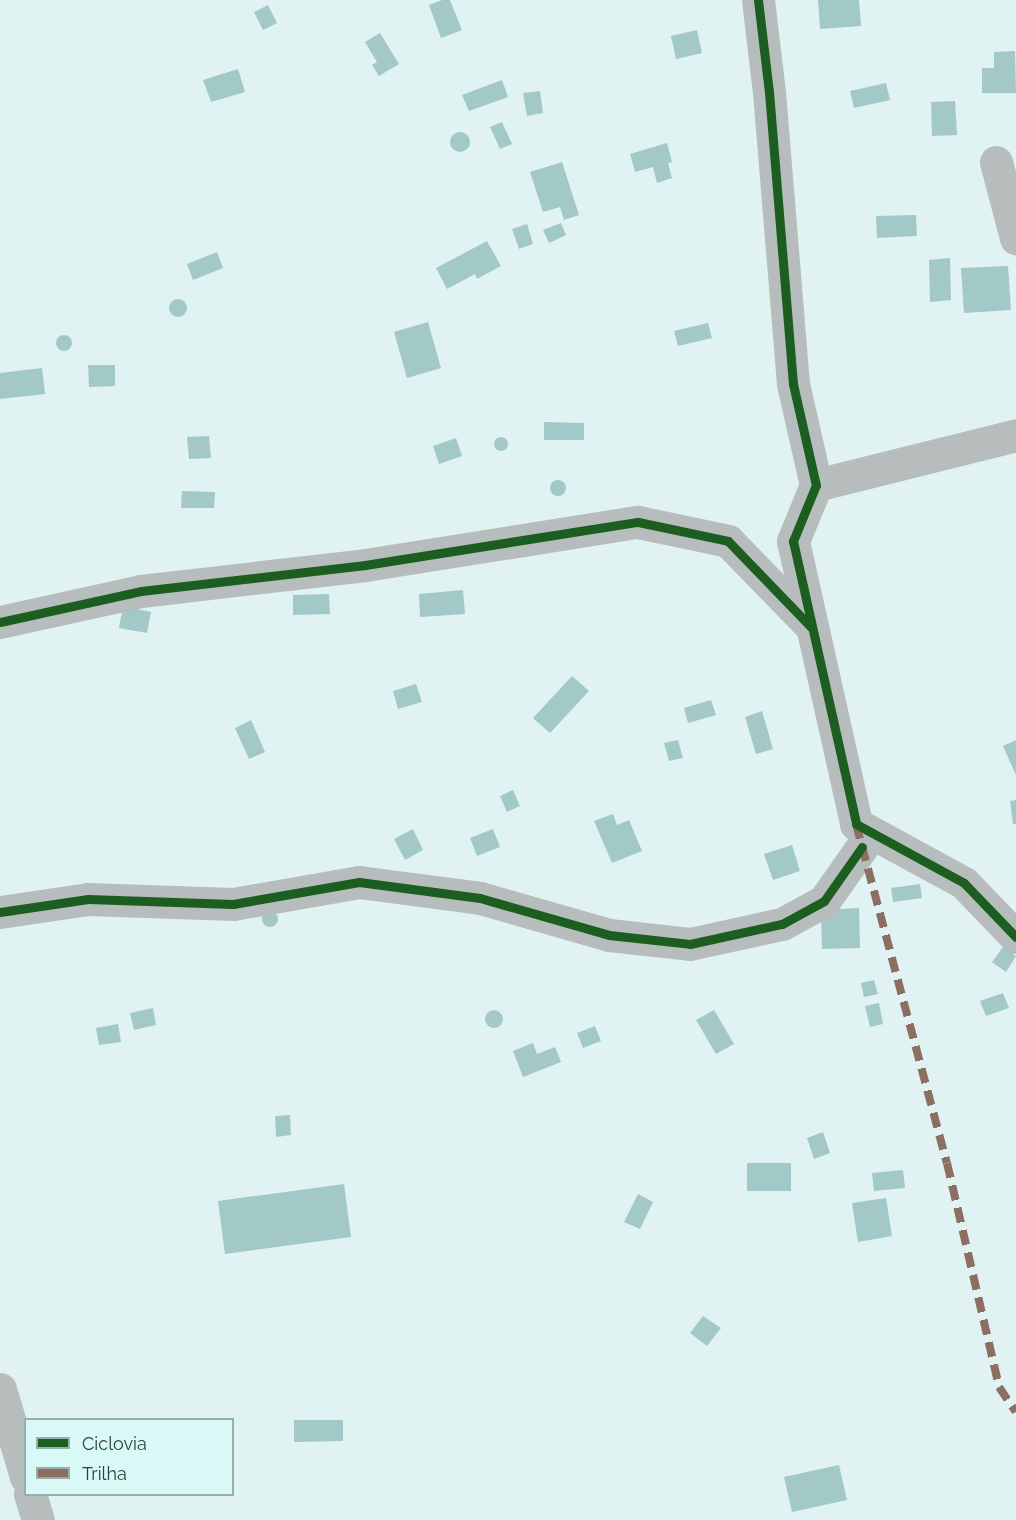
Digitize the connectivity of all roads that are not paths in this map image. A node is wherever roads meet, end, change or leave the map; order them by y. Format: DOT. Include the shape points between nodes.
graph roads {
  1 [pos="758,0"];
  2 [pos="996,162"];
  3 [pos="1016,238"];
  4 [pos="1016,435"];
  5 [pos="816,485"];
  6 [pos="0,622"];
  7 [pos="813,628"];
  8 [pos="862,847"];
  9 [pos="0,912"];
  10 [pos="1016,937"];
  11 [pos="0,1389"];
  12 [pos="24,1470"];
  13 [pos="31,1496"];
  14 [pos="38,1520"];
  1 -- 5 [label="street" via="793,384"];
  2 -- 3 [label="street"];
  4 -- 5 [label="street"];
  5 -- 7 [label="street" via="793,541"];
  6 -- 7 [label="street" via="141,591 365,566 638,522 728,541"];
  7 -- 10 [label="street" via="856,824 964,883"];
  8 -- 9 [label="street" via="824,901 782,924 690,944 609,935 480,898 359,882 233,904 88,899"];
  11 -- 12 [label="street"];
  13 -- 14 [label="street"];
}
